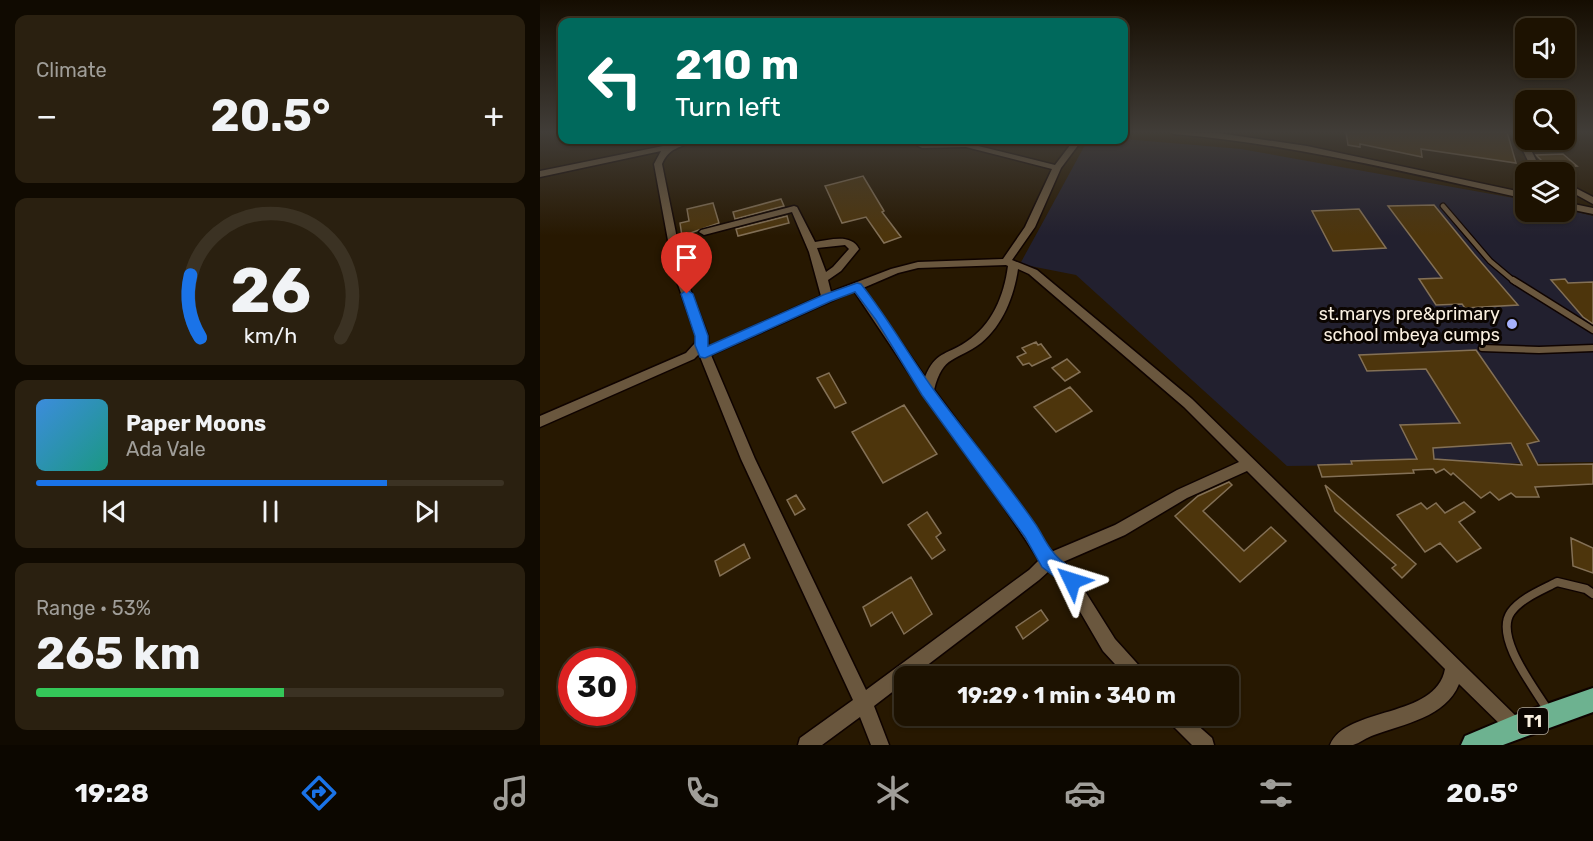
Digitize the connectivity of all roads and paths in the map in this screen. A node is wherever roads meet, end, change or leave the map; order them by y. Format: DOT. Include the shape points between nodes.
graph roads {
  1 [pos="575,167"];
  2 [pos="659,167"];
  3 [pos="1052,167"];
  4 [pos="1387,167"];
  5 [pos="1057,168"];
  6 [pos="540,174"];
  7 [pos="1575,190"];
  8 [pos="1515,194"];
  9 [pos="1593,201"];
  10 [pos="1443,206"];
  11 [pos="1575,207"];
  12 [pos="1593,211"];
  13 [pos="704,232"];
  14 [pos="811,245"];
  15 [pos="1010,263"];
  16 [pos="823,278"];
  17 [pos="857,287"];
  18 [pos="827,298"];
  19 [pos="1593,330"];
  20 [pos="1482,348"];
  21 [pos="1593,348"];
  22 [pos="703,349"];
  23 [pos="927,391"];
  24 [pos="540,422"];
  25 [pos="1250,463"];
  26 [pos="1048,561"];
  27 [pos="1593,594"];
  28 [pos="1128,666"];
  29 [pos="1454,667"];
  30 [pos="1593,700"];
  31 [pos="863,702"];
  32 [pos="1551,715"];
  33 [pos="1185,726"];
  34 [pos="1515,727"];
  35 [pos="807,745"];
  36 [pos="880,745"];
  37 [pos="1205,745"];
  38 [pos="1339,745"];
  39 [pos="1474,745"];
  1 -- 6 [label="street"];
  2 -- 22 [label="street" via="679,273"];
  3 -- 5 [label="street"];
  4 -- 8 [label="street"];
  5 -- 15 [label="street"];
  7 -- 9 [label="street"];
  10 -- 19 [label="lane" via="1498,268 1524,289"];
  11 -- 12 [label="street"];
  13 -- 14 [label="street" via="794,209"];
  14 -- 16 [label="street"];
  14 -- 16 [label="street" via="847,242 854,249"];
  15 -- 17 [label="street" via="912,266"];
  15 -- 23 [label="street" via="1012,280 989,327 978,339 942,358 932,370"];
  15 -- 25 [label="street" via="1034,272 1071,302 1188,403"];
  16 -- 18 [label="street"];
  17 -- 18 [label="street"];
  17 -- 23 [label="street"];
  18 -- 22 [label="street"];
  20 -- 21 [label="lane"];
  22 -- 24 [label="street"];
  22 -- 31 [label="street" via="748,459"];
  23 -- 26 [label="street"];
  25 -- 26 [label="street" via="1182,494 1120,530"];
  25 -- 29 [label="street"];
  26 -- 28 [label="street" via="1072,581 1109,645"];
  26 -- 31 [label="street"];
  27 -- 32 [label="lane" via="1557,582 1523,602 1504,624 1510,647"];
  29 -- 34 [label="street"];
  29 -- 38 [label="street" via="1450,684 1439,699 1364,729"];
  30 -- 32 [label="highway, T1"];
  31 -- 35 [label="street"];
  31 -- 36 [label="street"];
  32 -- 34 [label="highway, T1"];
  33 -- 37 [label="street"];
  34 -- 39 [label="highway, T1"];
}
